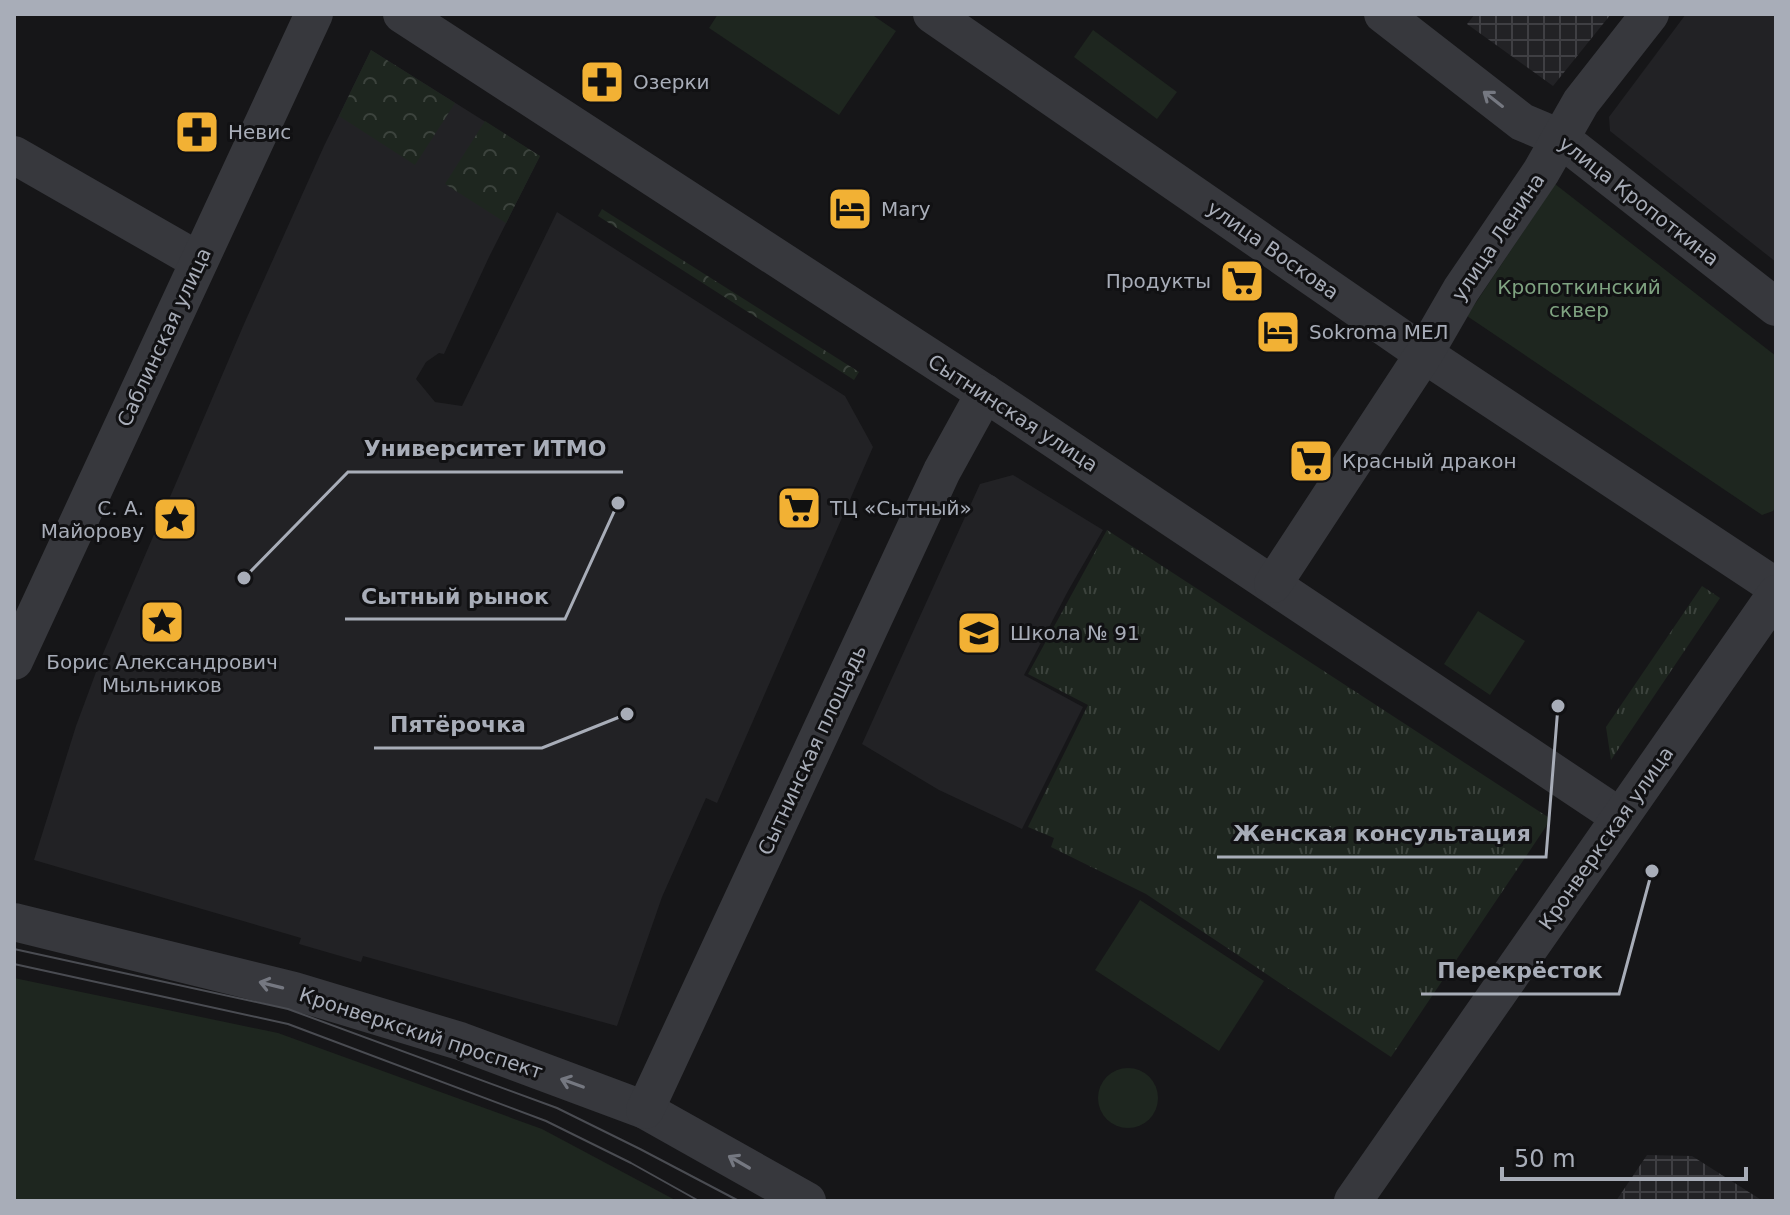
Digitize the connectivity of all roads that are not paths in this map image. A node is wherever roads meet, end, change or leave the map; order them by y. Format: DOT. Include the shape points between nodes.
graph roads {
  1 [pos="314,14"];
  2 [pos="402,14"];
  3 [pos="932,14"];
  4 [pos="1383,14"];
  5 [pos="1650,14"];
  6 [pos="1560,138"];
  7 [pos="14,155"];
  8 [pos="199,261"];
  9 [pos="1776,307"];
  10 [pos="1424,354"];
  11 [pos="985,393"];
  12 [pos="1273,584"];
  13 [pos="1776,587"];
  14 [pos="1776,594"];
  15 [pos="14,661"];
  16 [pos="1620,817"];
  17 [pos="14,922"];
  18 [pos="645,1110"];
  19 [pos="807,1201"];
  20 [pos="1353,1201"];
  1 -- 8 [label="street, Саблинская улица"];
  2 -- 11 [label="street, Сытнинская улица"];
  3 -- 10 [label="street, улица Воскова"];
  6 -- 4 [label="street, улица Кропоткина, one-way" via="1522,122"];
  5 -- 6 [label="street, улица Ленина" via="1581,102"];
  6 -- 9 [label="street, улица Кропоткина"];
  6 -- 10 [label="street, улица Ленина"];
  7 -- 8 [label="street"];
  8 -- 15 [label="street, Саблинская улица"];
  10 -- 12 [label="street, улица Ленина"];
  10 -- 13 [label="street, улица Воскова"];
  11 -- 12 [label="street, Сытнинская улица"];
  11 -- 18 [label="street, Сытнинская площадь" via="942,471"];
  12 -- 16 [label="street, Сытнинская улица"];
  14 -- 16 [label="street, Кронверкская улица"];
  16 -- 20 [label="street, Кронверкская улица"];
  18 -- 17 [label="street, Кронверкский проспект, one-way" via="460,1041 294,991"];
  19 -- 18 [label="street, Кронверкский проспект, one-way"];
}
